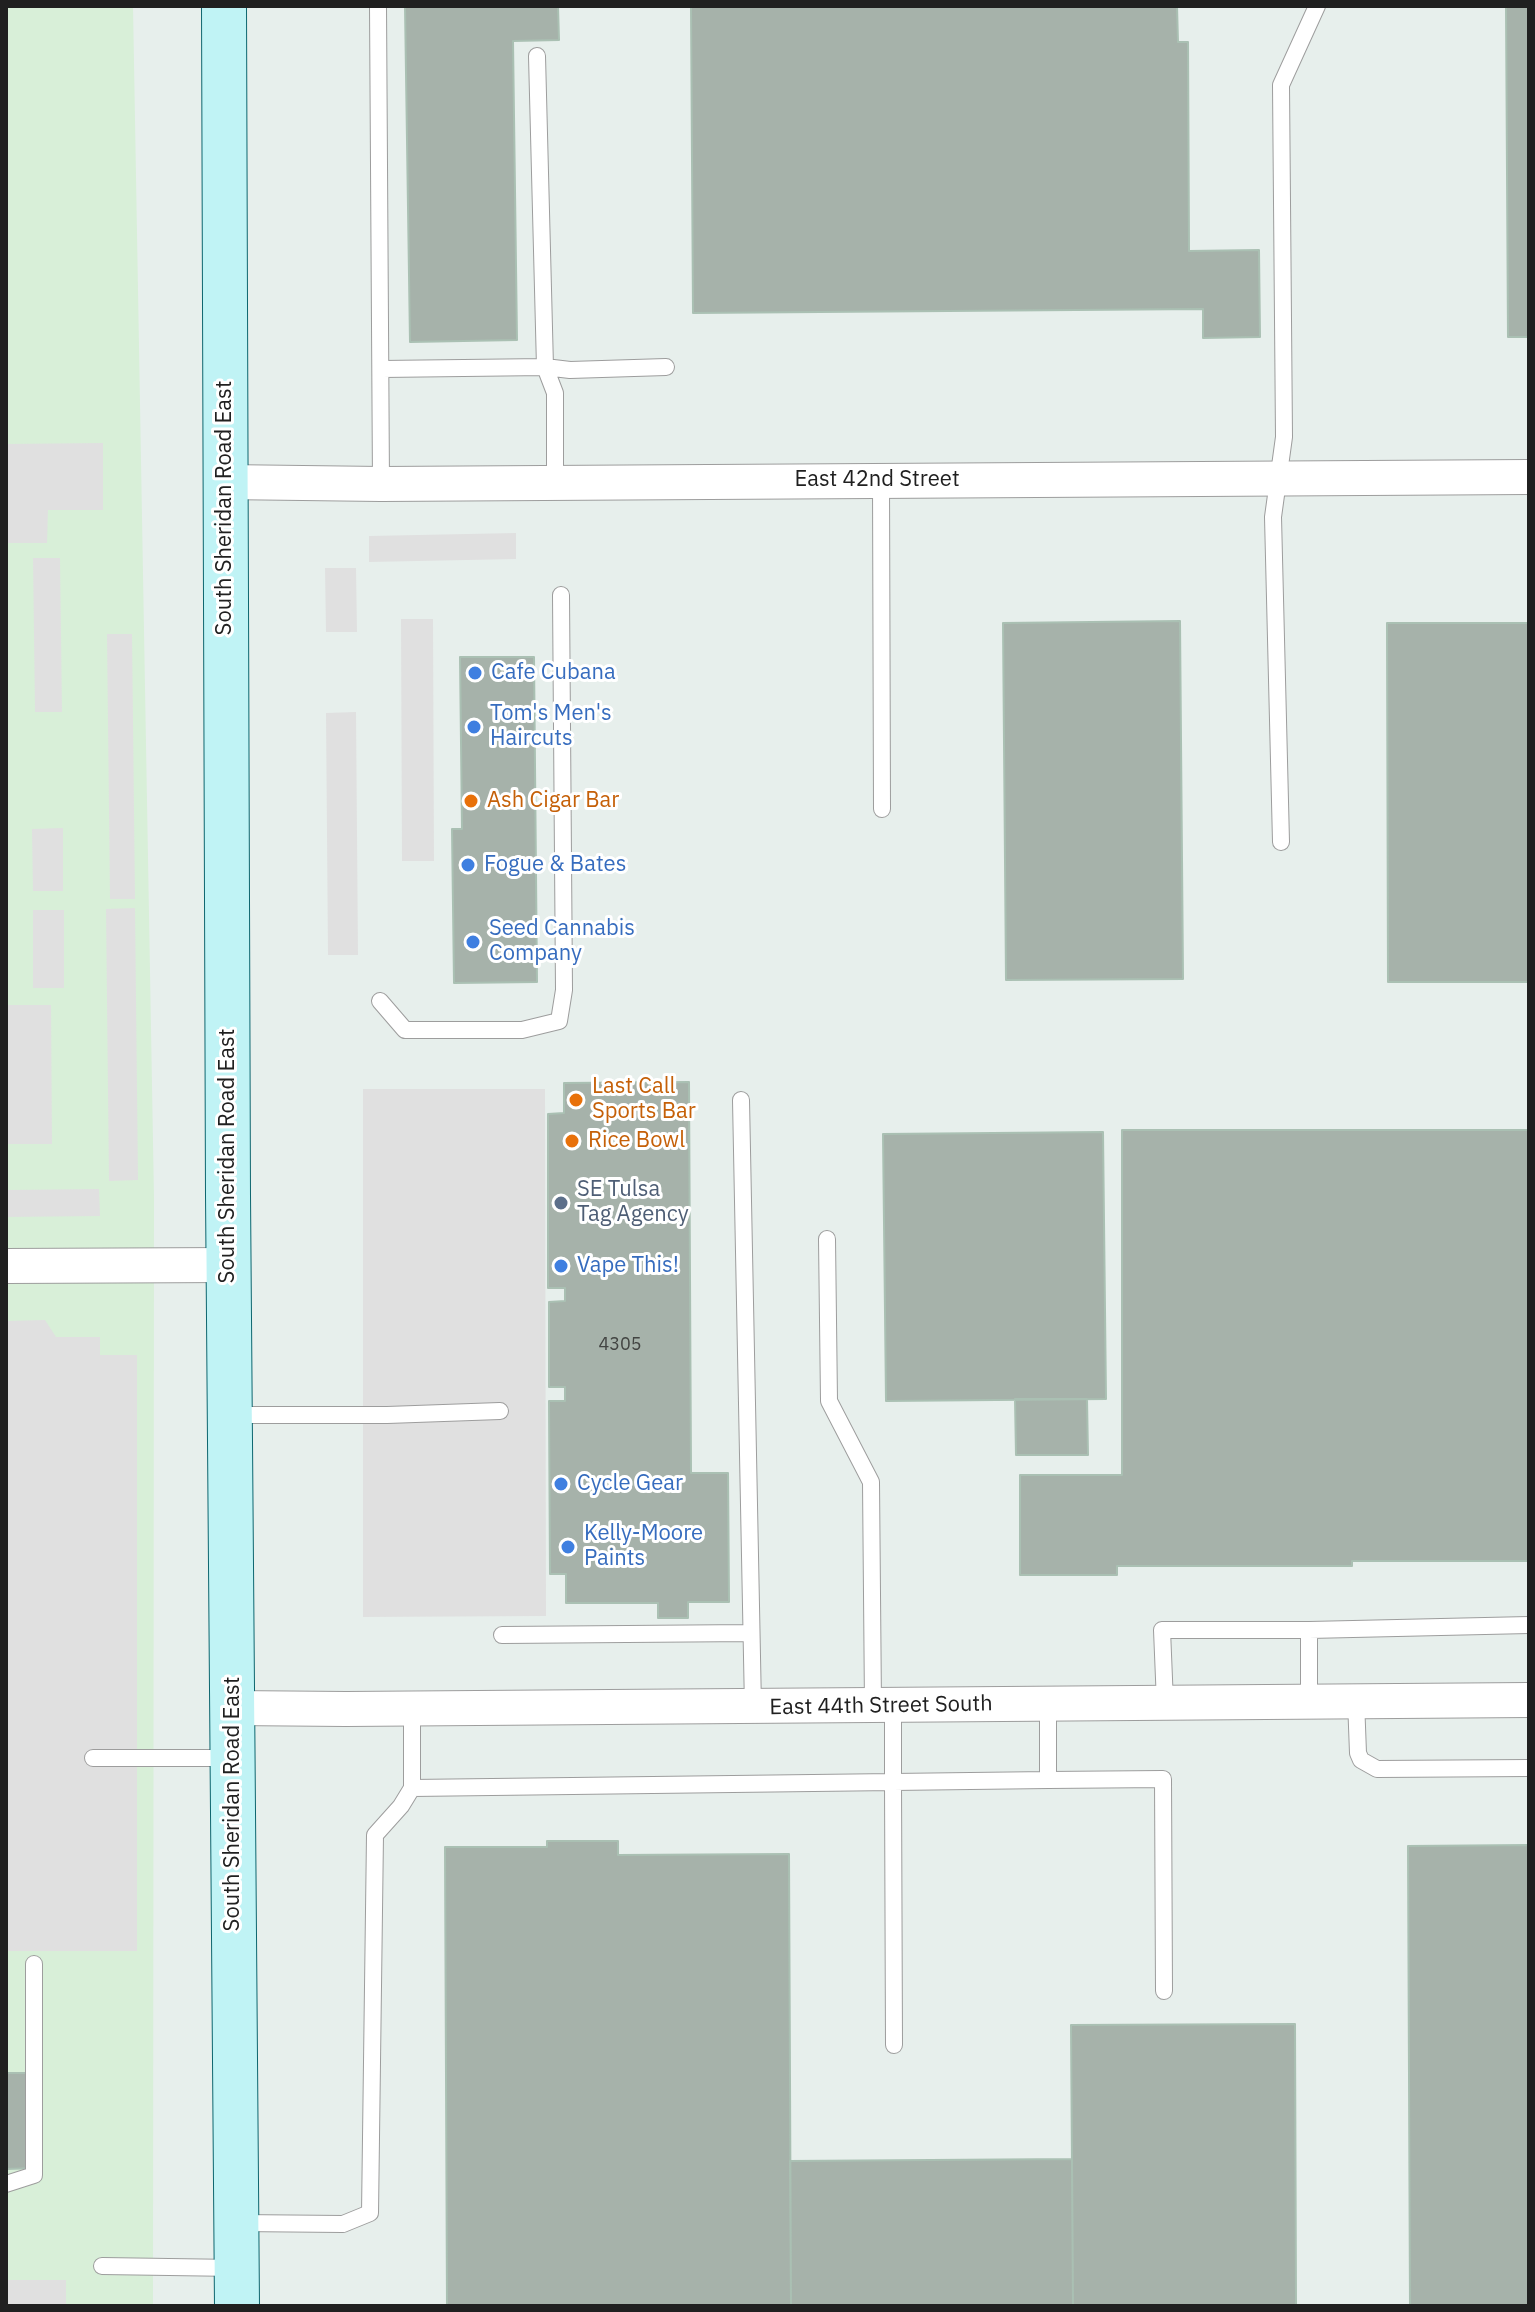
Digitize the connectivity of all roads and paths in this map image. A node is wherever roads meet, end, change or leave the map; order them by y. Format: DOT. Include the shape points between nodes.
graph roads {
  1 [pos="224,6"];
  2 [pos="378,6"];
  3 [pos="1317,6"];
  4 [pos="537,56"];
  5 [pos="545,367"];
  6 [pos="666,367"];
  7 [pos="382,369"];
  8 [pos="1529,477"];
  9 [pos="1277,478"];
  10 [pos="881,481"];
  11 [pos="224,482"];
  12 [pos="555,482"];
  13 [pos="381,484"];
  14 [pos="561,595"];
  15 [pos="882,809"];
  16 [pos="1281,842"];
  17 [pos="380,1001"];
  18 [pos="741,1100"];
  19 [pos="827,1239"];
  20 [pos="229,1265"];
  21 [pos="6,1266"];
  22 [pos="500,1411"];
  23 [pos="230,1415"];
  24 [pos="1529,1625"];
  25 [pos="1309,1630"];
  26 [pos="751,1633"];
  27 [pos="502,1635"];
  28 [pos="1356,1700"];
  29 [pos="1529,1700"];
  30 [pos="1309,1701"];
  31 [pos="1165,1703"];
  32 [pos="1048,1704"];
  33 [pos="883,1706"];
  34 [pos="753,1707"];
  35 [pos="232,1708"];
  36 [pos="412,1708"];
  37 [pos="93,1758"];
  38 [pos="233,1758"];
  39 [pos="1529,1768"];
  40 [pos="1048,1780"];
  41 [pos="893,1782"];
  42 [pos="412,1788"];
  43 [pos="34,1964"];
  44 [pos="1164,1991"];
  45 [pos="894,2045"];
  46 [pos="6,2184"];
  47 [pos="236,2223"];
  48 [pos="102,2266"];
  49 [pos="237,2287"];
  1 -- 11 [label="main road, South Sheridan Road East"];
  2 -- 7 [label="lane"];
  3 -- 9 [label="lane" via="1281,85 1284,437"];
  4 -- 5 [label="lane"];
  5 -- 6 [label="lane"];
  5 -- 7 [label="lane"];
  5 -- 12 [label="lane" via="555,393"];
  7 -- 13 [label="lane"];
  8 -- 9 [label="street, East 42nd Street"];
  9 -- 10 [label="street, East 42nd Street"];
  9 -- 16 [label="lane" via="1273,517"];
  10 -- 12 [label="street, East 42nd Street"];
  10 -- 15 [label="lane"];
  11 -- 13 [label="street, East 42nd Street"];
  11 -- 20 [label="main road, South Sheridan Road East"];
  12 -- 13 [label="street, East 42nd Street"];
  14 -- 17 [label="lane" via="564,990 559,1021 522,1030 405,1030"];
  18 -- 26 [label="lane"];
  19 -- 33 [label="lane" via="829,1401 871,1482"];
  20 -- 21 [label="street"];
  20 -- 23 [label="main road, South Sheridan Road East"];
  22 -- 23 [label="lane"];
  23 -- 35 [label="main road, South Sheridan Road East"];
  24 -- 25 [label="lane"];
  25 -- 30 [label="lane"];
  25 -- 31 [label="lane" via="1162,1630"];
  26 -- 27 [label="lane"];
  26 -- 34 [label="lane"];
  28 -- 29 [label="street, East 44th Street South"];
  28 -- 30 [label="street, East 44th Street South"];
  28 -- 39 [label="lane" via="1358,1753 1377,1769"];
  30 -- 31 [label="street, East 44th Street South"];
  31 -- 32 [label="street, East 44th Street South"];
  32 -- 33 [label="street, East 44th Street South"];
  32 -- 40 [label="lane"];
  33 -- 34 [label="street, East 44th Street South"];
  33 -- 41 [label="lane"];
  34 -- 36 [label="street, East 44th Street South"];
  35 -- 36 [label="street, East 44th Street South"];
  35 -- 38 [label="main road, South Sheridan Road East"];
  36 -- 42 [label="lane"];
  37 -- 38 [label="lane"];
  38 -- 47 [label="main road, South Sheridan Road East"];
  40 -- 41 [label="lane"];
  40 -- 44 [label="lane" via="1163,1779"];
  41 -- 42 [label="lane"];
  41 -- 45 [label="lane"];
  42 -- 47 [label="lane" via="375,1835 370,2213 343,2224"];
  43 -- 46 [label="lane" via="34,2175"];
  47 -- 49 [label="main road, South Sheridan Road East"];
  48 -- 49 [label="lane"];
}
